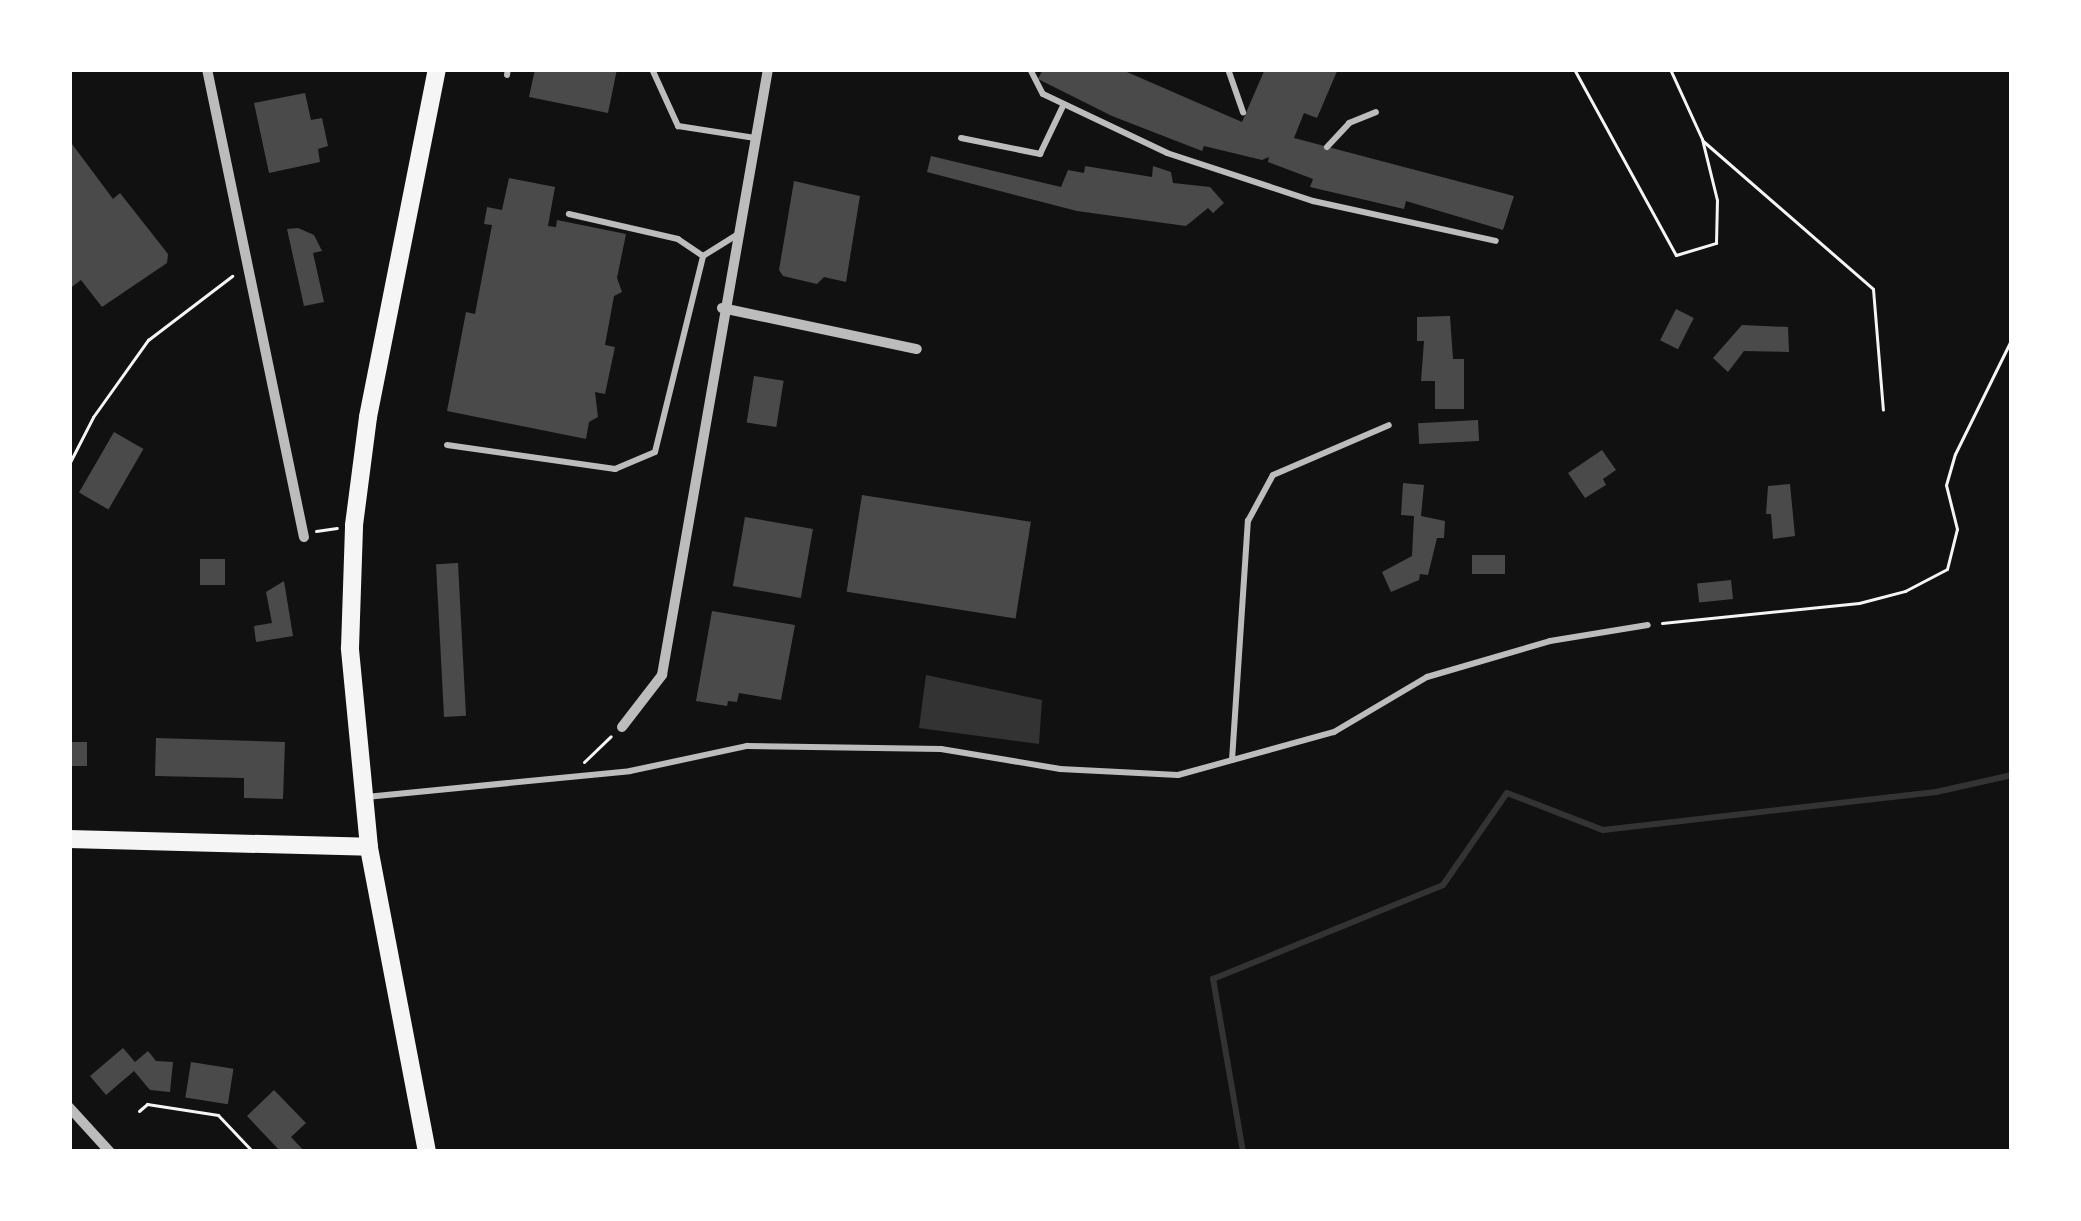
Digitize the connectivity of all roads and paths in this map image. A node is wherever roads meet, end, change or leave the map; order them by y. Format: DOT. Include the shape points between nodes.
graph roads {
  1 [pos="207,69"];
  2 [pos="437,69"];
  3 [pos="652,69"];
  4 [pos="768,69"];
  5 [pos="1030,69"];
  6 [pos="1228,69"];
  7 [pos="1574,69"];
  8 [pos="1670,69"];
  9 [pos="1064,104"];
  10 [pos="1243,112"];
  11 [pos="1376,112"];
  12 [pos="755,138"];
  13 [pos="961,138"];
  14 [pos="1702,140"];
  15 [pos="1327,147"];
  16 [pos="1316,188"];
  17 [pos="1313,201"];
  18 [pos="569,214"];
  19 [pos="736,235"];
  20 [pos="1496,242"];
  21 [pos="703,256"];
  22 [pos="248,265"];
  23 [pos="722,308"];
  24 [pos="2012,338"];
  25 [pos="917,349"];
  26 [pos="1883,410"];
  27 [pos="1389,424"];
  28 [pos="69,432"];
  29 [pos="448,445"];
  30 [pos="69,465"];
  31 [pos="354,525"];
  32 [pos="303,535"];
  33 [pos="1648,625"];
  34 [pos="622,727"];
  35 [pos="1232,760"];
  36 [pos="581,776"];
  37 [pos="362,797"];
  38 [pos="69,839"];
  39 [pos="369,848"];
  40 [pos="69,1107"];
  41 [pos="139,1111"];
  42 [pos="110,1152"];
  43 [pos="254,1152"];
  44 [pos="427,1152"];
  1 -- 22 [label="street"];
  2 -- 31 [label="main road"];
  3 -- 12 [label="lane" via="678,126"];
  4 -- 12 [label="street"];
  5 -- 9 [label="lane" via="1043,94"];
  6 -- 10 [label="lane"];
  7 -- 14 [label="path" via="1676,255 1716,243 1717,200"];
  8 -- 14 [label="path"];
  9 -- 13 [label="lane" via="1040,154"];
  9 -- 17 [label="lane" via="1167,153"];
  11 -- 15 [label="lane" via="1349,123"];
  12 -- 19 [label="street"];
  14 -- 26 [label="path" via="1873,289"];
  16 -- 17 [label="lane"];
  17 -- 20 [label="lane"];
  18 -- 21 [label="lane" via="678,238"];
  19 -- 21 [label="lane"];
  19 -- 23 [label="street"];
  21 -- 29 [label="lane" via="656,452 615,469"];
  22 -- 30 [label="path" via="148,340"];
  22 -- 32 [label="street"];
  23 -- 25 [label="street"];
  23 -- 34 [label="street" via="662,675"];
  24 -- 33 [label="path" via="1946,485 1958,529 1947,569 1859,603"];
  27 -- 35 [label="lane" via="1274,475 1248,521"];
  28 -- 30 [label="path"];
  31 -- 32 [label="path"];
  31 -- 37 [label="main road" via="350,648"];
  33 -- 35 [label="lane" via="1550,640 1427,677 1334,732"];
  34 -- 36 [label="path" via="586,756"];
  35 -- 36 [label="lane" via="1178,775 1060,769 941,749 747,746"];
  36 -- 37 [label="lane"];
  37 -- 39 [label="main road"];
  38 -- 39 [label="main road"];
  39 -- 44 [label="main road"];
  40 -- 42 [label="street"];
  41 -- 43 [label="path" via="147,1104 218,1115"];
}
